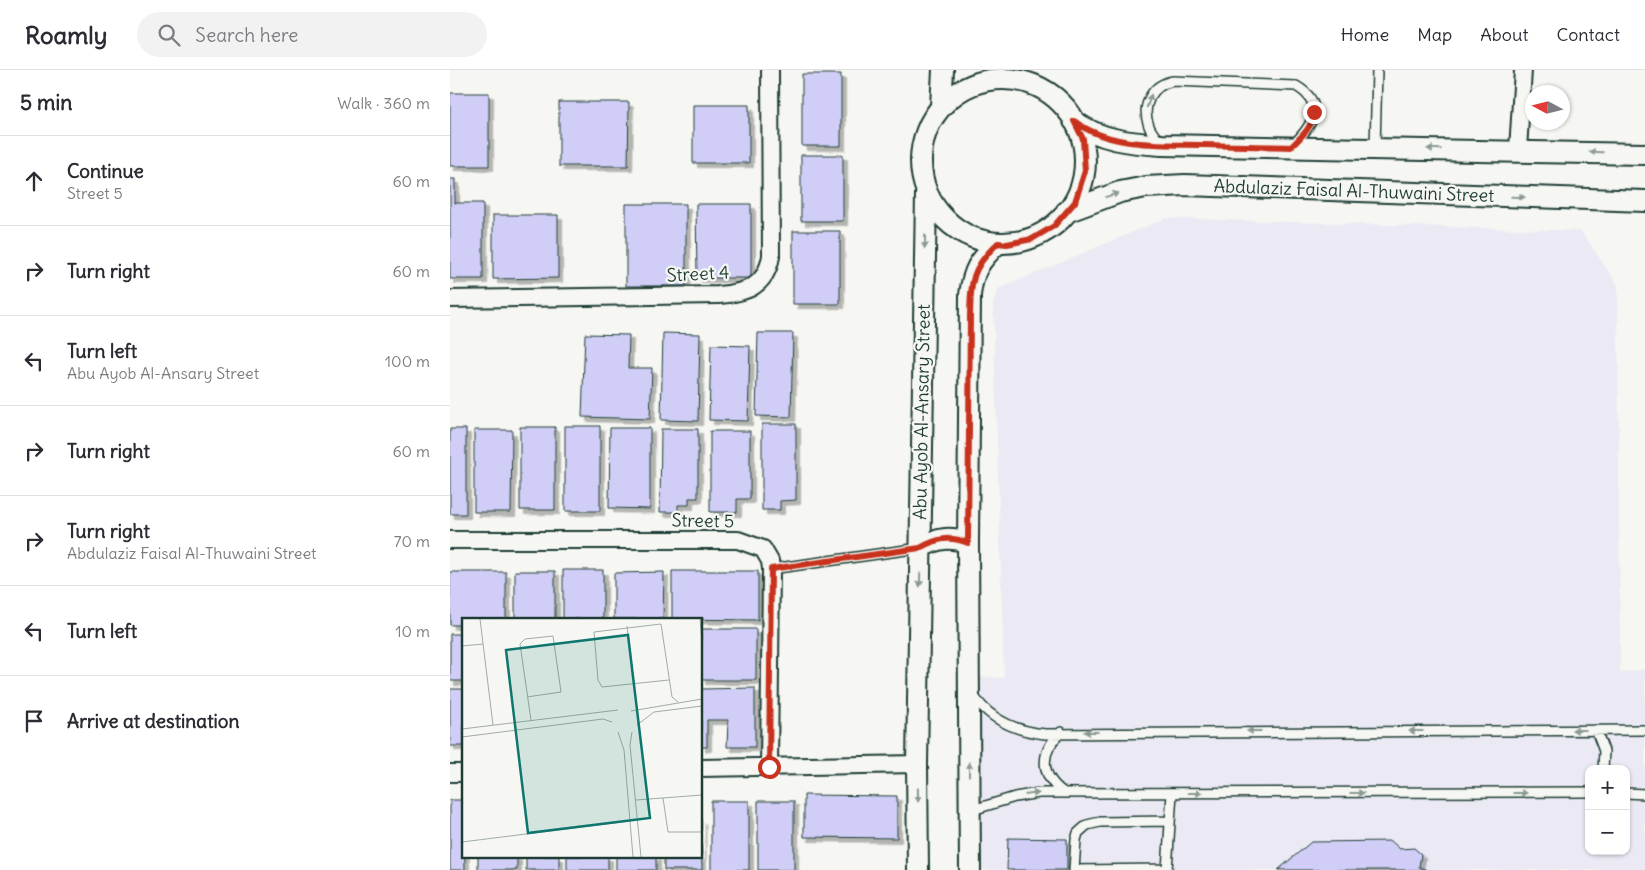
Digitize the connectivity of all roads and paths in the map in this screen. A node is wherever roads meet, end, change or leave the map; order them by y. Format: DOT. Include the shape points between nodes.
graph roads {
  1 [pos="770,70"];
  2 [pos="944,70"];
  3 [pos="1027,70"];
  4 [pos="1377,70"];
  5 [pos="1522,70"];
  6 [pos="1052,93"];
  7 [pos="941,106"];
  8 [pos="1074,121"];
  9 [pos="1162,144"];
  10 [pos="1291,147"];
  11 [pos="1375,148"];
  12 [pos="1518,150"];
  13 [pos="1645,154"];
  14 [pos="926,194"];
  15 [pos="1645,201"];
  16 [pos="1066,212"];
  17 [pos="998,243"];
  18 [pos="450,299"];
  19 [pos="450,540"];
  20 [pos="968,543"];
  21 [pos="920,548"];
  22 [pos="771,569"];
  23 [pos="968,689"];
  24 [pos="1596,730"];
  25 [pos="1645,730"];
  26 [pos="1060,732"];
  27 [pos="917,764"];
  28 [pos="1603,765"];
  29 [pos="769,767"];
  30 [pos="702,768"];
  31 [pos="1585,792"];
  32 [pos="1064,793"];
  33 [pos="1172,793"];
  34 [pos="1630,793"];
  35 [pos="1645,794"];
  36 [pos="969,811"];
  37 [pos="1170,820"];
  38 [pos="918,870"];
  39 [pos="970,870"];
  40 [pos="1074,870"];
  41 [pos="1167,870"];
  1 -- 18 [label="street, Street 4" via="771,256 769,268 756,284 737,293 718,295"];
  2 -- 7 [label="street"];
  3 -- 6 [label="street"];
  4 -- 11 [label="lane"];
  5 -- 12 [label="street"];
  6 -- 7 [label="street" via="1026,81 998,77 970,84"];
  6 -- 8 [label="street"];
  7 -- 14 [label="street" via="929,122 921,146 920,170"];
  8 -- 9 [label="street" via="1086,130 1110,138"];
  8 -- 16 [label="street" via="1083,139 1085,171 1075,202"];
  9 -- 10 [label="street"];
  9 -- 10 [label="lane, one-way" via="1148,125 1147,104 1156,87 1173,81 1296,86 1306,93 1314,112 1311,125"];
  10 -- 11 [label="street"];
  12 -- 11 [label="street, one-way"];
  13 -- 12 [label="street, one-way"];
  14 -- 17 [label="street" via="940,215 959,232 982,242"];
  14 -- 21 [label="street, Abu Ayob Al-Ansary Street, one-way"];
  16 -- 15 [label="street, Abdulaziz Faisal Al-Thuwaini Street, one-way" via="1120,192 1185,185"];
  16 -- 17 [label="street" via="1054,226 1032,239"];
  17 -- 20 [label="street" via="978,263 970,295"];
  19 -- 22 [label="street, Street 5" via="738,540 763,549"];
  20 -- 21 [label="street" via="951,538 933,540"];
  20 -- 23 [label="street"];
  21 -- 22 [label="lane"];
  21 -- 27 [label="street, Abu Ayob Al-Ansary Street, one-way"];
  22 -- 29 [label="street, Street 5"];
  23 -- 26 [label="lane" via="988,712 1001,721 1030,732"];
  36 -- 23 [label="street, one-way"];
  24 -- 25 [label="lane"];
  24 -- 26 [label="lane, one-way"];
  24 -- 28 [label="lane" via="1604,750"];
  26 -- 32 [label="lane" via="1045,758 1046,769 1055,787"];
  27 -- 29 [label="street"];
  27 -- 38 [label="street, Abu Ayob Al-Ansary Street, one-way"];
  29 -- 30 [label="street"];
  33 -- 31 [label="lane, one-way"];
  32 -- 33 [label="lane"];
  36 -- 32 [label="lane, one-way" via="1015,797"];
  33 -- 37 [label="lane"];
  34 -- 35 [label="lane"];
  36 -- 39 [label="street"];
  37 -- 40 [label="lane" via="1087,825 1078,833"];
  37 -- 41 [label="lane"];
  40 -- 41 [label="lane"];
}
